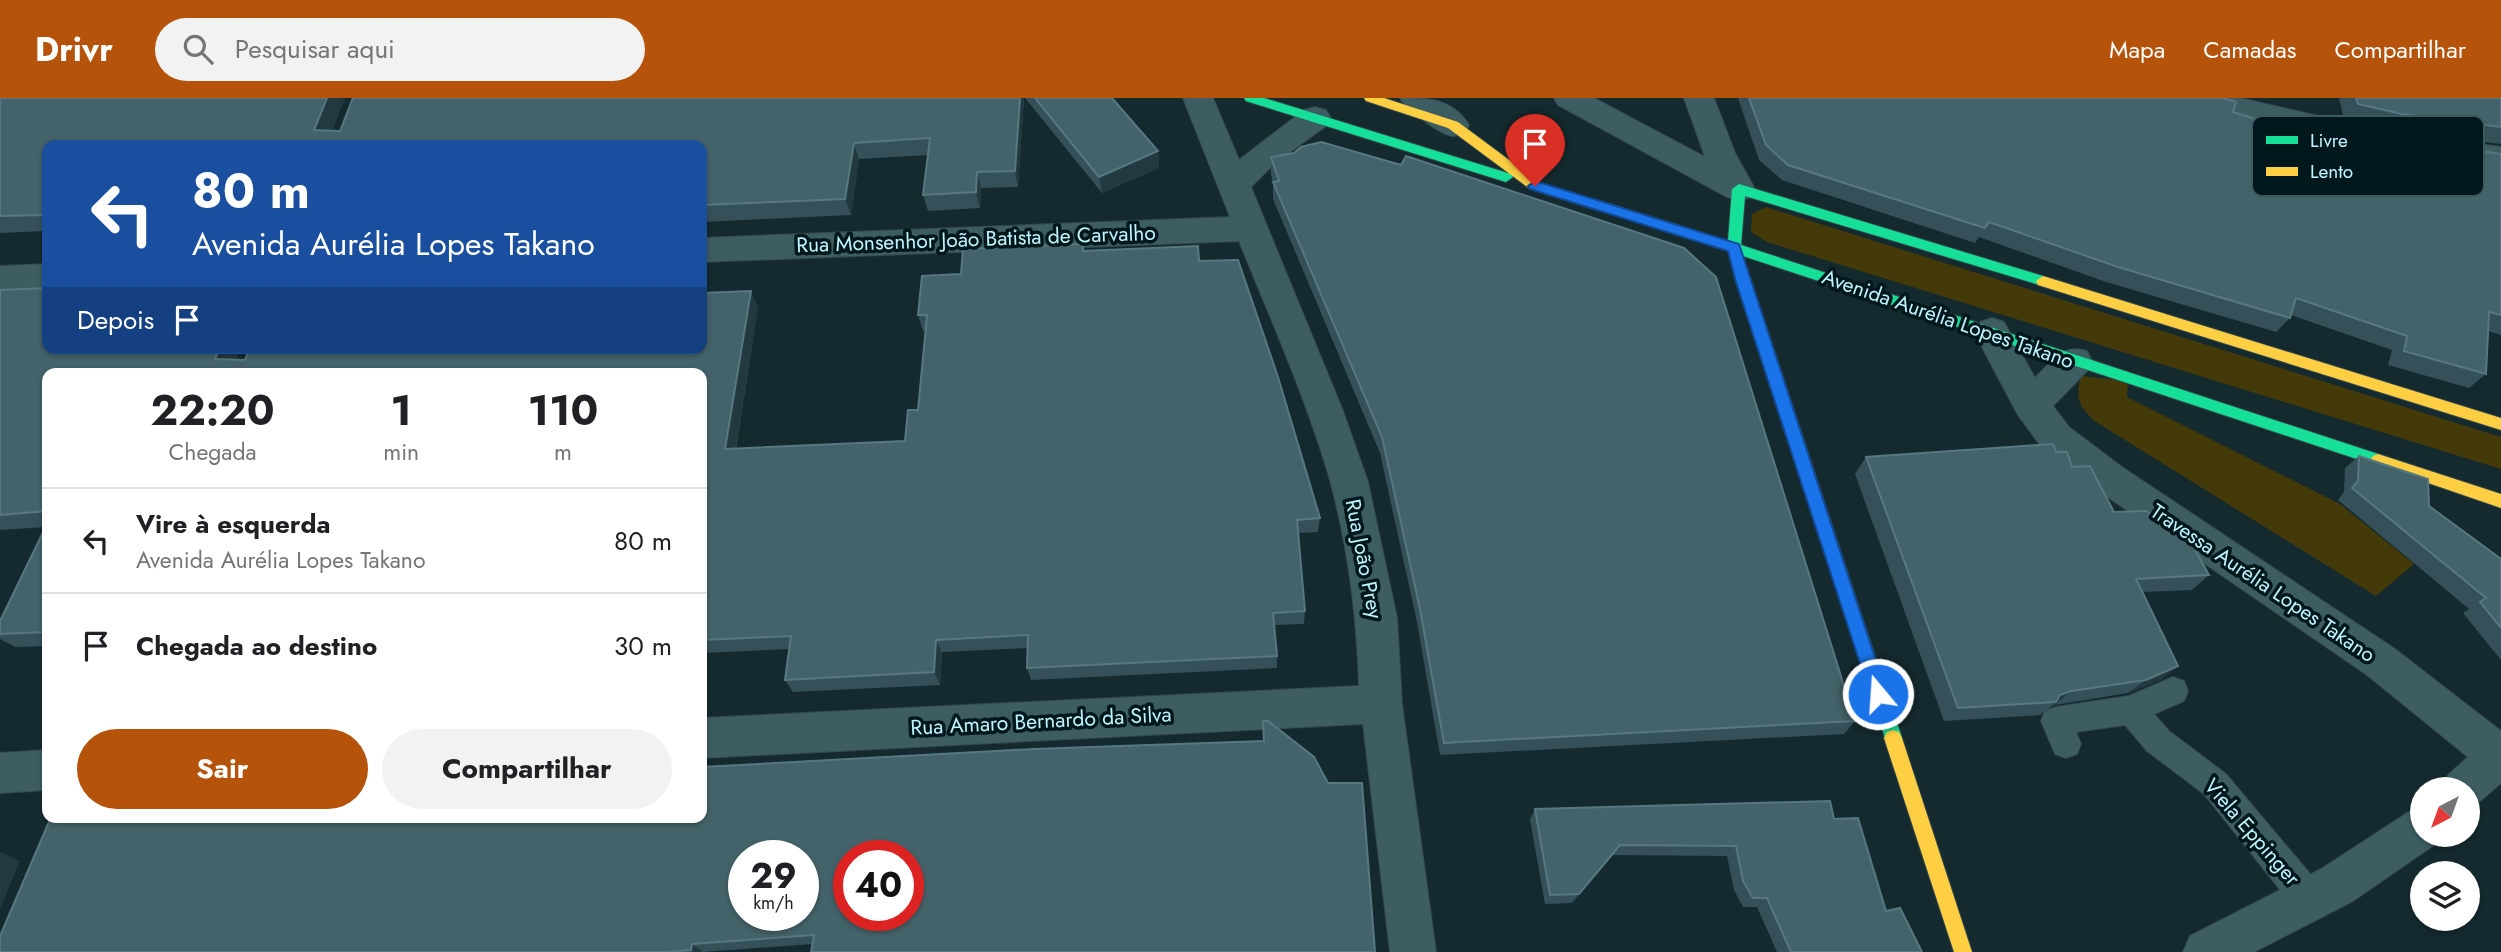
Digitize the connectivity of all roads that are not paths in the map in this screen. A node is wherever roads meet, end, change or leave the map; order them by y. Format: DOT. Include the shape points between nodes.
graph roads {
  1 [pos="1198,98"];
  2 [pos="1250,98"];
  3 [pos="1370,98"];
  4 [pos="1415,98"];
  5 [pos="1569,98"];
  6 [pos="1699,98"];
  7 [pos="2203,98"];
  8 [pos="2260,116"];
  9 [pos="1315,118"];
  10 [pos="1453,125"];
  11 [pos="1233,185"];
  12 [pos="1535,186"];
  13 [pos="1739,189"];
  14 [pos="1250,228"];
  15 [pos="1734,247"];
  16 [pos="707,250"];
  17 [pos="42,277"];
  18 [pos="0,279"];
  19 [pos="1993,332"];
  20 [pos="2074,361"];
  21 [pos="2031,405"];
  22 [pos="2501,424"];
  23 [pos="2501,501"];
  24 [pos="2173,691"];
  25 [pos="1381,704"];
  26 [pos="2131,710"];
  27 [pos="707,738"];
  28 [pos="2066,744"];
  29 [pos="2501,757"];
  30 [pos="42,771"];
  31 [pos="0,773"];
  32 [pos="2477,777"];
  33 [pos="2410,836"];
  34 [pos="2309,899"];
  35 [pos="1413,952"];
  36 [pos="1963,952"];
  37 [pos="2206,952"];
  1 -- 11 [label="street, Rua João Prey"];
  2 -- 9 [label="street"];
  3 -- 10 [label="street"];
  4 -- 10 [label="street, Avenida Aurélia Lopes Takano"];
  5 -- 13 [label="street"];
  6 -- 13 [label="street" via="1719,153"];
  7 -- 8 [label="street"];
  9 -- 11 [label="street"];
  9 -- 12 [label="street"];
  10 -- 12 [label="street, Avenida Aurélia Lopes Takano"];
  11 -- 14 [label="street, Rua João Prey"];
  12 -- 15 [label="street, Avenida Aurélia Lopes Takano"];
  13 -- 15 [label="street"];
  13 -- 22 [label="street"];
  14 -- 16 [label="street, Rua Monsenhor João Batista de Carvalho"];
  14 -- 25 [label="street, Rua João Prey" via="1349,482 1377,618"];
  15 -- 19 [label="street, Avenida Aurélia Lopes Takano"];
  15 -- 36 [label="street"];
  17 -- 18 [label="street"];
  19 -- 20 [label="street, Avenida Aurélia Lopes Takano"];
  19 -- 21 [label="street, Travessa Aurélia Lopes Takano"];
  20 -- 21 [label="street"];
  20 -- 23 [label="street, Avenida Aurélia Lopes Takano"];
  21 -- 29 [label="street, Travessa Aurélia Lopes Takano" via="2056,438 2109,478 2381,662"];
  24 -- 26 [label="lane"];
  25 -- 27 [label="street, Rua Amaro Bernardo da Silva"];
  25 -- 35 [label="street, Rua João Prey"];
  26 -- 28 [label="lane" via="2056,720"];
  26 -- 34 [label="lane, Viela Eppinger" via="2158,741 2215,784"];
  29 -- 32 [label="street"];
  30 -- 31 [label="street"];
  33 -- 34 [label="street"];
  34 -- 37 [label="street"];
}
